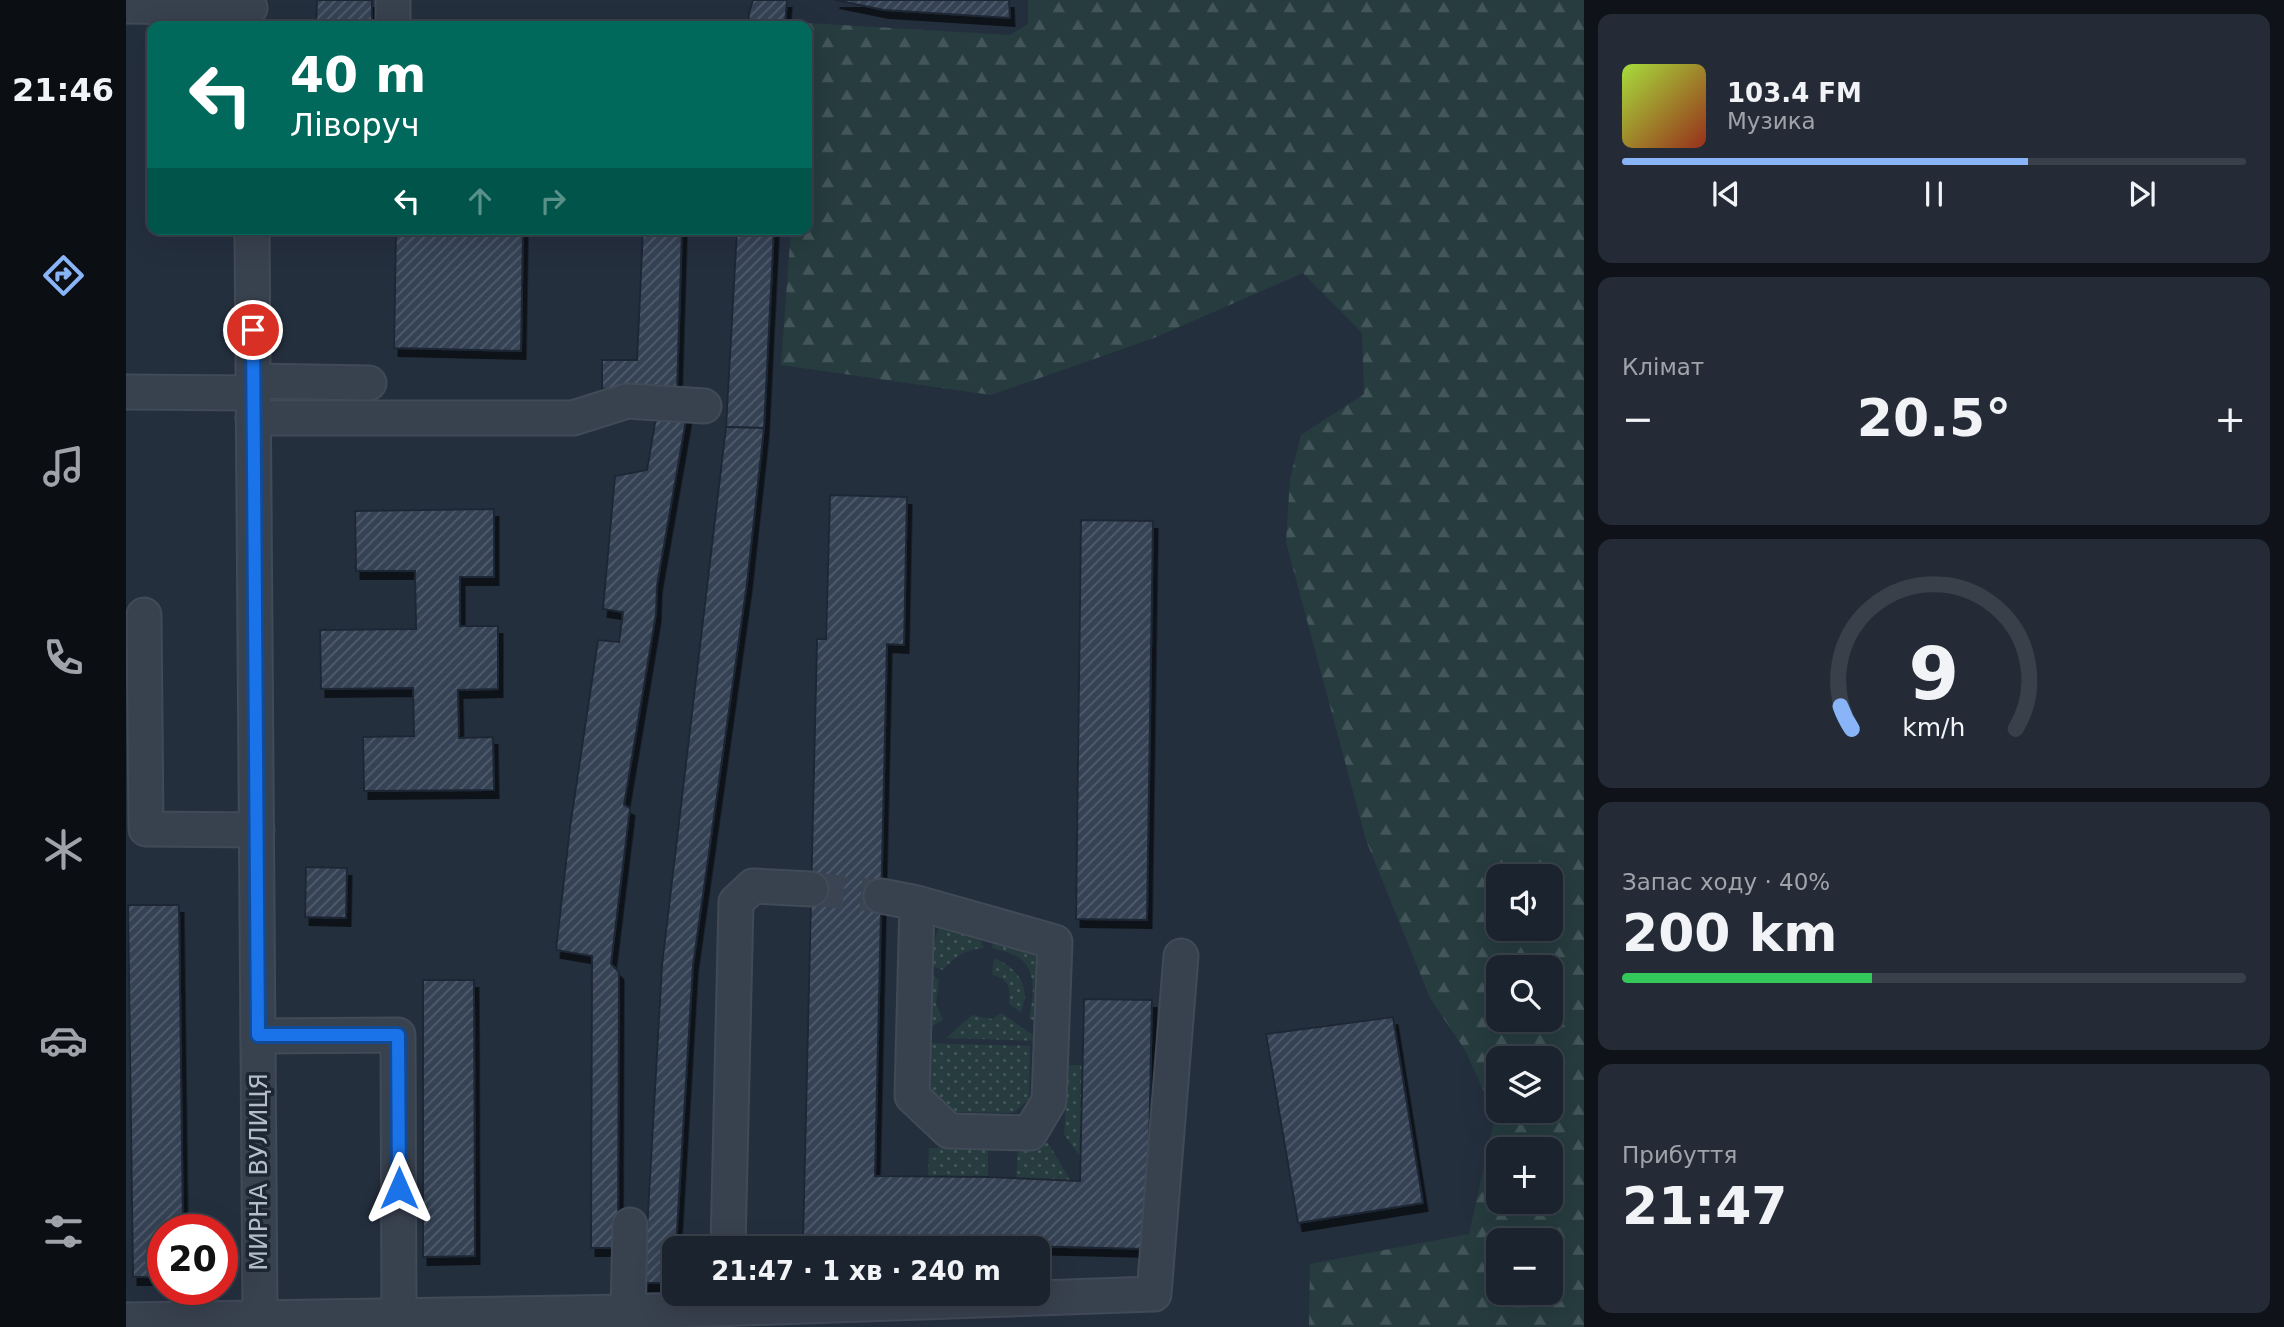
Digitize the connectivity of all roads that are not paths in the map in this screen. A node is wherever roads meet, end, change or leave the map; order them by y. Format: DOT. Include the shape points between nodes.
graph roads {
  1 [pos="393,0"];
  2 [pos="126,6"];
  3 [pos="250,11"];
  4 [pos="393,21"];
  5 [pos="251,235"];
  6 [pos="369,383"];
  7 [pos="126,393"];
  8 [pos="253,397"];
  9 [pos="704,406"];
  10 [pos="144,615"];
  11 [pos="136,829"];
  12 [pos="257,830"];
  13 [pos="811,889"];
  14 [pos="881,896"];
  15 [pos="917,903"];
  16 [pos="1181,956"];
  17 [pos="258,1035"];
  18 [pos="630,1225"];
  19 [pos="728,1236"];
  20 [pos="727,1310"];
  21 [pos="628,1312"];
  22 [pos="400,1315"];
  23 [pos="126,1320"];
  24 [pos="258,1322"];
  1 -- 4 [label="street"];
  2 -- 3 [label="street"];
  5 -- 8 [label="street, МИРНА ВУЛИЦЯ"];
  6 -- 8 [label="street"];
  7 -- 8 [label="street"];
  8 -- 9 [label="street" via="573,418 627,401"];
  8 -- 12 [label="street, МИРНА ВУЛИЦЯ"];
  10 -- 11 [label="street"];
  11 -- 12 [label="street"];
  12 -- 17 [label="street, МИРНА ВУЛИЦЯ"];
  13 -- 19 [label="street" via="753,886 736,902"];
  14 -- 15 [label="street"];
  15 -- 15 [label="street" via="1055,942 1049,1101 1030,1133 949,1132 912,1097"];
  16 -- 20 [label="street" via="1154,1294"];
  17 -- 22 [label="street" via="398,1035"];
  17 -- 24 [label="street, МИРНА ВУЛИЦЯ"];
  18 -- 21 [label="street"];
  20 -- 21 [label="street"];
  21 -- 22 [label="street"];
  22 -- 24 [label="street"];
  23 -- 24 [label="street"];
}
